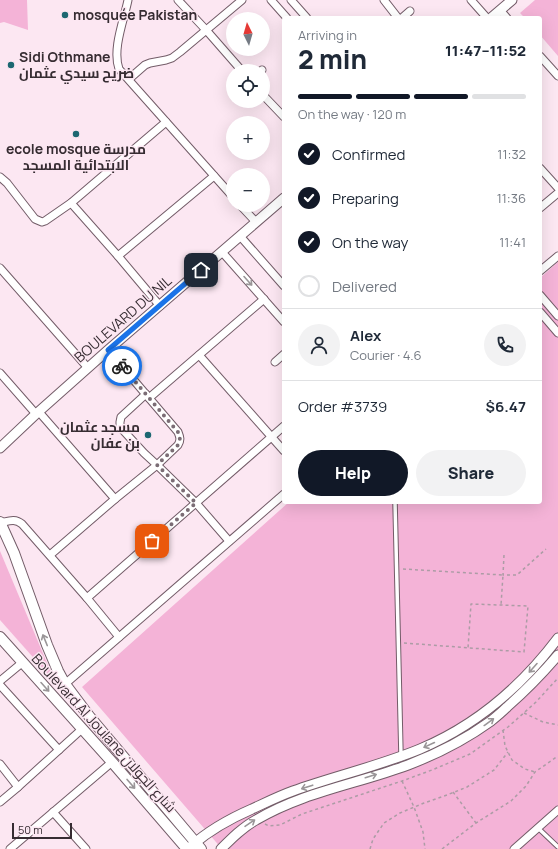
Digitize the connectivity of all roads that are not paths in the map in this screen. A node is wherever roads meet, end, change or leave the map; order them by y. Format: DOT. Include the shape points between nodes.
graph roads {
  1 [pos="128,0"];
  2 [pos="178,0"];
  3 [pos="242,0"];
  4 [pos="271,0"];
  5 [pos="291,0"];
  6 [pos="384,0"];
  7 [pos="471,0"];
  8 [pos="512,0"];
  9 [pos="500,10"];
  10 [pos="410,11"];
  11 [pos="285,16"];
  12 [pos="305,16"];
  13 [pos="396,16"];
  14 [pos="404,16"];
  15 [pos="485,16"];
  16 [pos="493,16"];
  17 [pos="505,16"];
  18 [pos="207,31"];
  19 [pos="542,61"];
  20 [pos="236,64"];
  21 [pos="558,76"];
  22 [pos="129,79"];
  23 [pos="270,102"];
  24 [pos="282,115"];
  25 [pos="166,122"];
  26 [pos="542,170"];
  27 [pos="214,176"];
  28 [pos="0,177"];
  29 [pos="558,188"];
  30 [pos="226,189"];
  31 [pos="558,193"];
  32 [pos="282,200"];
  33 [pos="71,203"];
  34 [pos="542,206"];
  35 [pos="247,212"];
  36 [pos="256,222"];
  37 [pos="240,236"];
  38 [pos="222,252"];
  39 [pos="118,256"];
  40 [pos="558,256"];
  41 [pos="542,269"];
  42 [pos="1,271"];
  43 [pos="281,277"];
  44 [pos="542,297"];
  45 [pos="264,299"];
  46 [pos="160,306"];
  47 [pos="542,314"];
  48 [pos="558,316"];
  49 [pos="282,320"];
  50 [pos="558,333"];
  51 [pos="108,350"];
  52 [pos="199,355"];
  53 [pos="282,356"];
  54 [pos="275,362"];
  55 [pos="88,368"];
  56 [pos="0,373"];
  57 [pos="148,396"];
  58 [pos="38,413"];
  59 [pos="282,428"];
  60 [pos="271,437"];
  61 [pos="0,448"];
  62 [pos="282,449"];
  63 [pos="157,465"];
  64 [pos="282,496"];
  65 [pos="115,499"];
  66 [pos="196,503"];
  67 [pos="395,504"];
  68 [pos="0,523"];
  69 [pos="229,542"];
  70 [pos="50,555"];
  71 [pos="87,598"];
  72 [pos="0,637"];
  73 [pos="119,637"];
  74 [pos="558,638"];
  75 [pos="558,655"];
  76 [pos="22,662"];
  77 [pos="0,681"];
  78 [pos="65,684"];
  79 [pos="0,685"];
  80 [pos="82,729"];
  81 [pos="59,750"];
  82 [pos="401,756"];
  83 [pos="112,762"];
  84 [pos="0,764"];
  85 [pos="18,787"];
  86 [pos="0,802"];
  87 [pos="558,810"];
  88 [pos="54,812"];
  89 [pos="538,828"];
  90 [pos="558,847"];
  91 [pos="192,848"];
  92 [pos="10,849"];
  93 [pos="86,849"];
  94 [pos="221,849"];
  95 [pos="514,849"];
  1 -- 22 [label="street" via="118,40 117,60 119,69"];
  2 -- 18 [label="street"];
  3 -- 18 [label="street"];
  4 -- 11 [label="street"];
  5 -- 12 [label="street"];
  6 -- 13 [label="street"];
  7 -- 15 [label="street"];
  8 -- 9 [label="street"];
  9 -- 16 [label="street"];
  9 -- 17 [label="street"];
  10 -- 14 [label="street"];
  18 -- 20 [label="street"];
  18 -- 22 [label="street" via="172,58 150,63"];
  19 -- 21 [label="street"];
  22 -- 25 [label="street"];
  23 -- 24 [label="street"];
  25 -- 27 [label="street"];
  25 -- 33 [label="street"];
  26 -- 29 [label="street"];
  27 -- 30 [label="street"];
  27 -- 39 [label="street"];
  28 -- 33 [label="street" via="38,221 50,219"];
  31 -- 34 [label="street"];
  32 -- 36 [label="street, BOULEVARD DU NIL"];
  33 -- 39 [label="street"];
  35 -- 36 [label="street"];
  36 -- 37 [label="street, BOULEVARD DU NIL"];
  37 -- 38 [label="street, BOULEVARD DU NIL"];
  37 -- 43 [label="street"];
  38 -- 45 [label="street, one-way"];
  38 -- 46 [label="street, BOULEVARD DU NIL"];
  39 -- 46 [label="street"];
  40 -- 41 [label="street"];
  42 -- 55 [label="street"];
  44 -- 48 [label="street"];
  45 -- 49 [label="street"];
  45 -- 52 [label="street"];
  46 -- 51 [label="street, BOULEVARD DU NIL"];
  47 -- 50 [label="street"];
  51 -- 55 [label="street, BOULEVARD DU NIL"];
  51 -- 57 [label="street"];
  52 -- 57 [label="street"];
  52 -- 60 [label="street"];
  53 -- 54 [label="street"];
  55 -- 58 [label="street, BOULEVARD DU NIL"];
  56 -- 58 [label="street"];
  57 -- 63 [label="street" via="178,432 180,438 178,445"];
  57 -- 63 [label="street" via="121,417 120,427"];
  58 -- 61 [label="street, BOULEVARD DU NIL"];
  58 -- 65 [label="street"];
  59 -- 60 [label="street"];
  60 -- 62 [label="street"];
  60 -- 66 [label="street"];
  63 -- 65 [label="street"];
  63 -- 66 [label="street"];
  64 -- 69 [label="street"];
  65 -- 70 [label="street"];
  66 -- 69 [label="street"];
  66 -- 71 [label="street"];
  67 -- 82 [label="lane"];
  68 -- 70 [label="street" via="18,521"];
  78 -- 68 [label="main road, Boulevard Al Joulane شارع الجولان, one-way" via="47,645 14,553"];
  69 -- 73 [label="street"];
  70 -- 71 [label="street"];
  71 -- 73 [label="street"];
  72 -- 76 [label="main road, Boulevard Al Joulane شارع الجولان"];
  73 -- 78 [label="street"];
  74 -- 82 [label="street, one-way" via="530,671 493,706 458,731"];
  94 -- 75 [label="street, one-way" via="256,819 317,794 407,765 467,737 491,721 524,692"];
  76 -- 77 [label="street"];
  76 -- 80 [label="main road, Boulevard Al Joulane شارع الجولان, one-way"];
  78 -- 91 [label="main road, Boulevard Al Joulane شارع الجولان"];
  79 -- 81 [label="street"];
  80 -- 81 [label="street"];
  80 -- 83 [label="main road, Boulevard Al Joulane شارع الجولان"];
  81 -- 85 [label="street"];
  82 -- 91 [label="street, one-way" via="276,798 229,820 204,835"];
  83 -- 88 [label="street"];
  83 -- 91 [label="main road, Boulevard Al Joulane شارع الجولان, one-way"];
  84 -- 85 [label="street"];
  85 -- 86 [label="street"];
  87 -- 89 [label="street"];
  88 -- 92 [label="street"];
  88 -- 93 [label="street"];
  89 -- 90 [label="lane"];
  89 -- 95 [label="street"];
}
